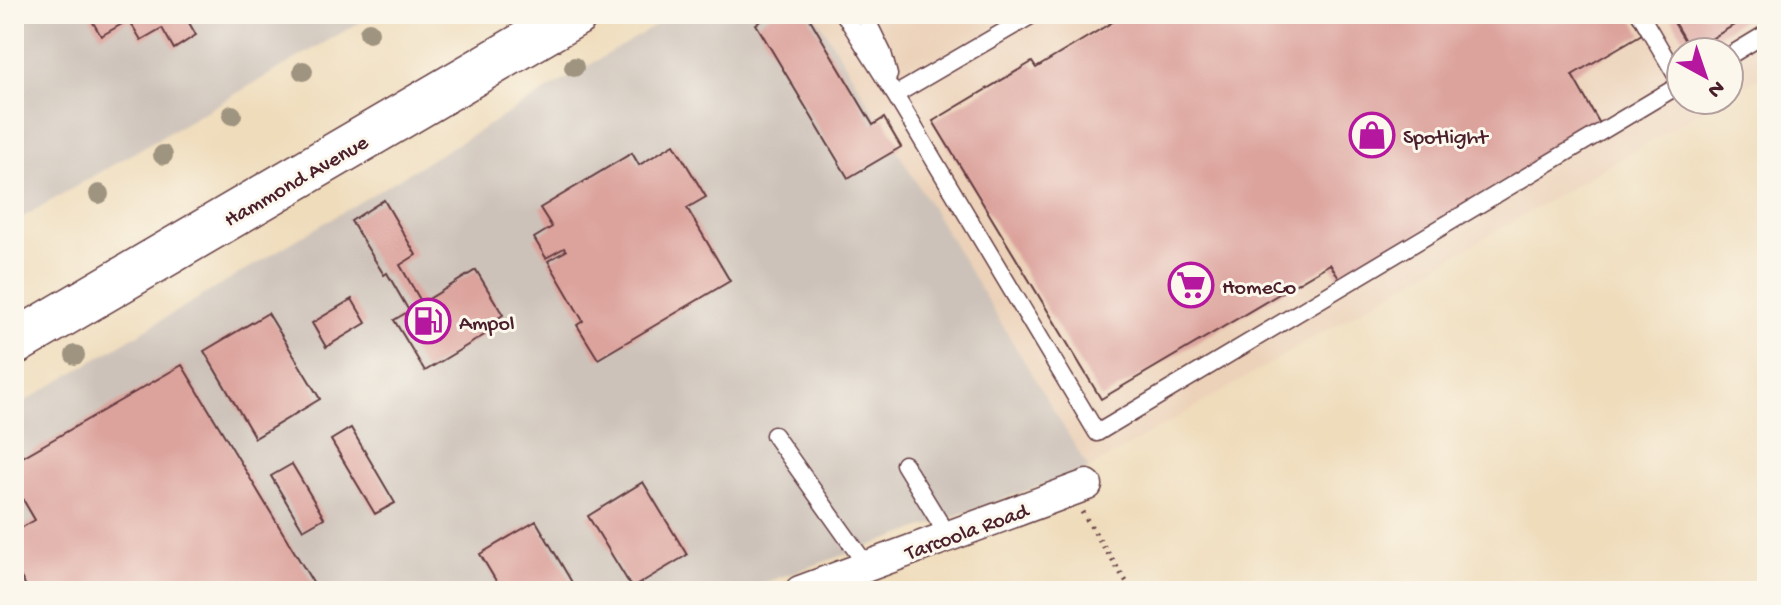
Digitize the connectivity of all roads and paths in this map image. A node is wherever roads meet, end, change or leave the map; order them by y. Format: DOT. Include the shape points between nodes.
graph roads {
  1 [pos="576,14"];
  2 [pos="844,14"];
  3 [pos="864,14"];
  4 [pos="1034,14"];
  5 [pos="1640,14"];
  6 [pos="1767,33"];
  7 [pos="1745,46"];
  8 [pos="1665,57"];
  9 [pos="1665,94"];
  10 [pos="895,95"];
  11 [pos="14,343"];
  12 [pos="774,435"];
  13 [pos="904,464"];
  14 [pos="1078,488"];
  15 [pos="948,536"];
  16 [pos="867,566"];
  17 [pos="800,591"];
  18 [pos="1132,591"];
  1 -- 11 [label="highway, Hammond Avenue"];
  2 -- 10 [label="lane"];
  3 -- 10 [label="lane"];
  4 -- 10 [label="lane"];
  5 -- 8 [label="lane"];
  6 -- 7 [label="lane"];
  9 -- 10 [label="lane" via="1097,433"];
  12 -- 16 [label="lane"];
  13 -- 15 [label="lane"];
  14 -- 15 [label="street, Tarcoola Road"];
  14 -- 18 [label="path"];
  15 -- 16 [label="street, Tarcoola Road"];
  16 -- 17 [label="street, Tarcoola Road"];
}
